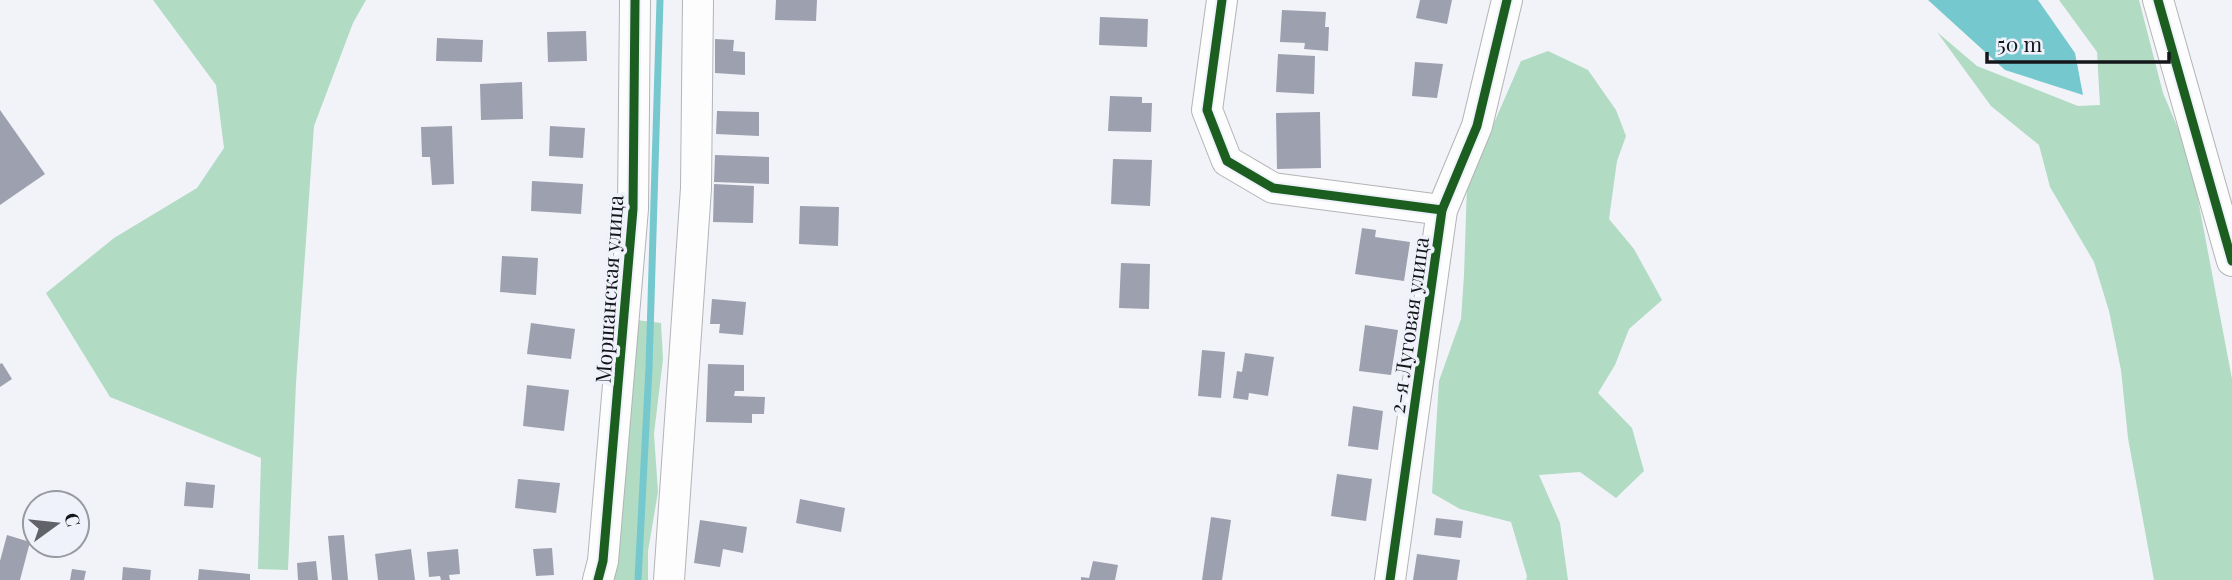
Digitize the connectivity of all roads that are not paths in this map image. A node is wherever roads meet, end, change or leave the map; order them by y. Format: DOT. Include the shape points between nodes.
graph roads {
  1 [pos="635,0"];
  2 [pos="698,0"];
  3 [pos="1222,0"];
  4 [pos="1507,0"];
  5 [pos="2158,0"];
  6 [pos="1442,210"];
  7 [pos="2232,261"];
  8 [pos="598,580"];
  9 [pos="669,580"];
  10 [pos="1390,580"];
  1 -- 8 [label="street, Моршанская улица" via="633,209"];
  2 -- 9 [label="street" via="696,188"];
  3 -- 6 [label="street" via="1208,110 1227,161 1273,188"];
  4 -- 6 [label="street, 2-я Луговая улица" via="1477,126"];
  5 -- 7 [label="street"];
  6 -- 10 [label="street, 2-я Луговая улица"];
}
